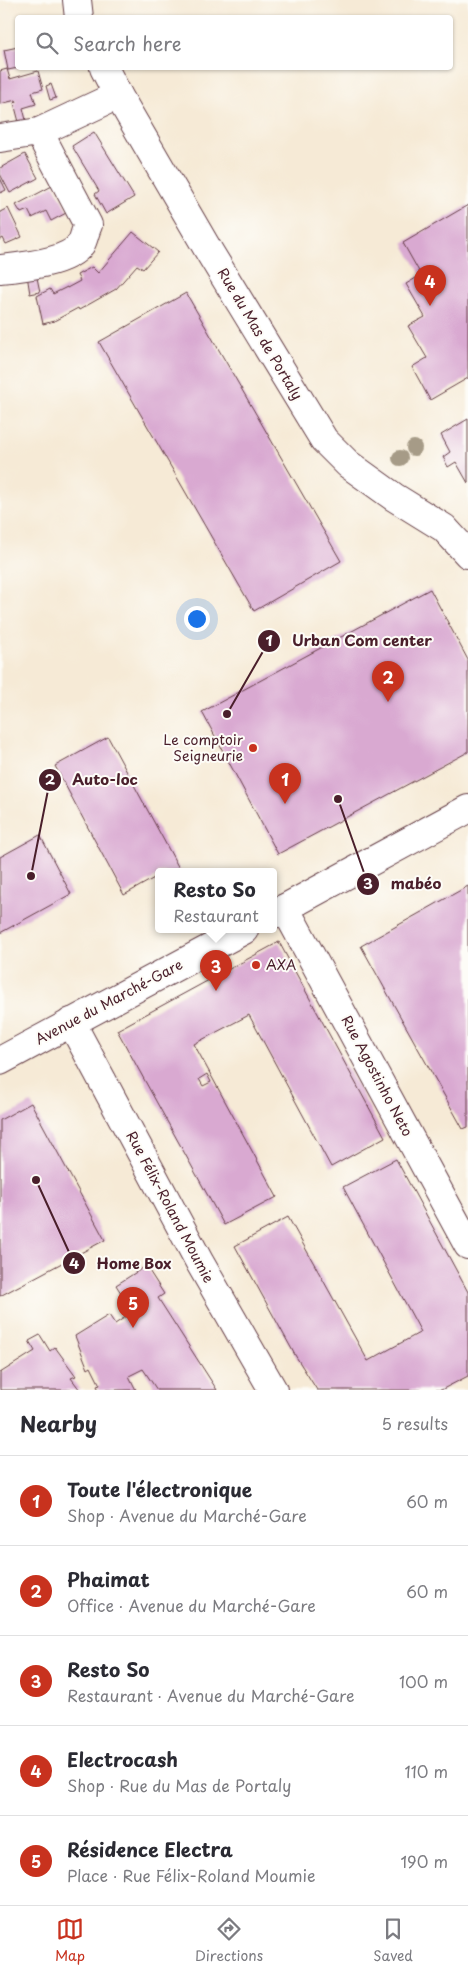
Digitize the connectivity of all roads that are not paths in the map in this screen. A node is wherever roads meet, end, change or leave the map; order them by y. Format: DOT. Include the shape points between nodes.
graph roads {
  1 [pos="77,0"];
  2 [pos="79,15"];
  3 [pos="105,70"];
  4 [pos="118,94"];
  5 [pos="39,132"];
  6 [pos="0,138"];
  7 [pos="0,270"];
  8 [pos="468,554"];
  9 [pos="468,809"];
  10 [pos="279,911"];
  11 [pos="238,933"];
  12 [pos="71,1022"];
  13 [pos="0,1061"];
  14 [pos="468,1245"];
  15 [pos="273,1390"];
  1 -- 2 [label="street"];
  3 -- 4 [label="street, Rue du Mas de Portaly"];
  4 -- 5 [label="street"];
  4 -- 8 [label="street, Rue du Mas de Portaly" via="324,440 348,464 444,528"];
  5 -- 6 [label="street"];
  5 -- 7 [label="street" via="88,225 80,244 67,254 45,262"];
  9 -- 10 [label="street"];
  10 -- 14 [label="street, Rue Agostinho Neto"];
  11 -- 12 [label="street, Avenue du Marché-Gare"];
  12 -- 13 [label="street, Avenue du Marché-Gare"];
  12 -- 15 [label="street, Rue Félix-Roland Moumie" via="200,1264"];
}
